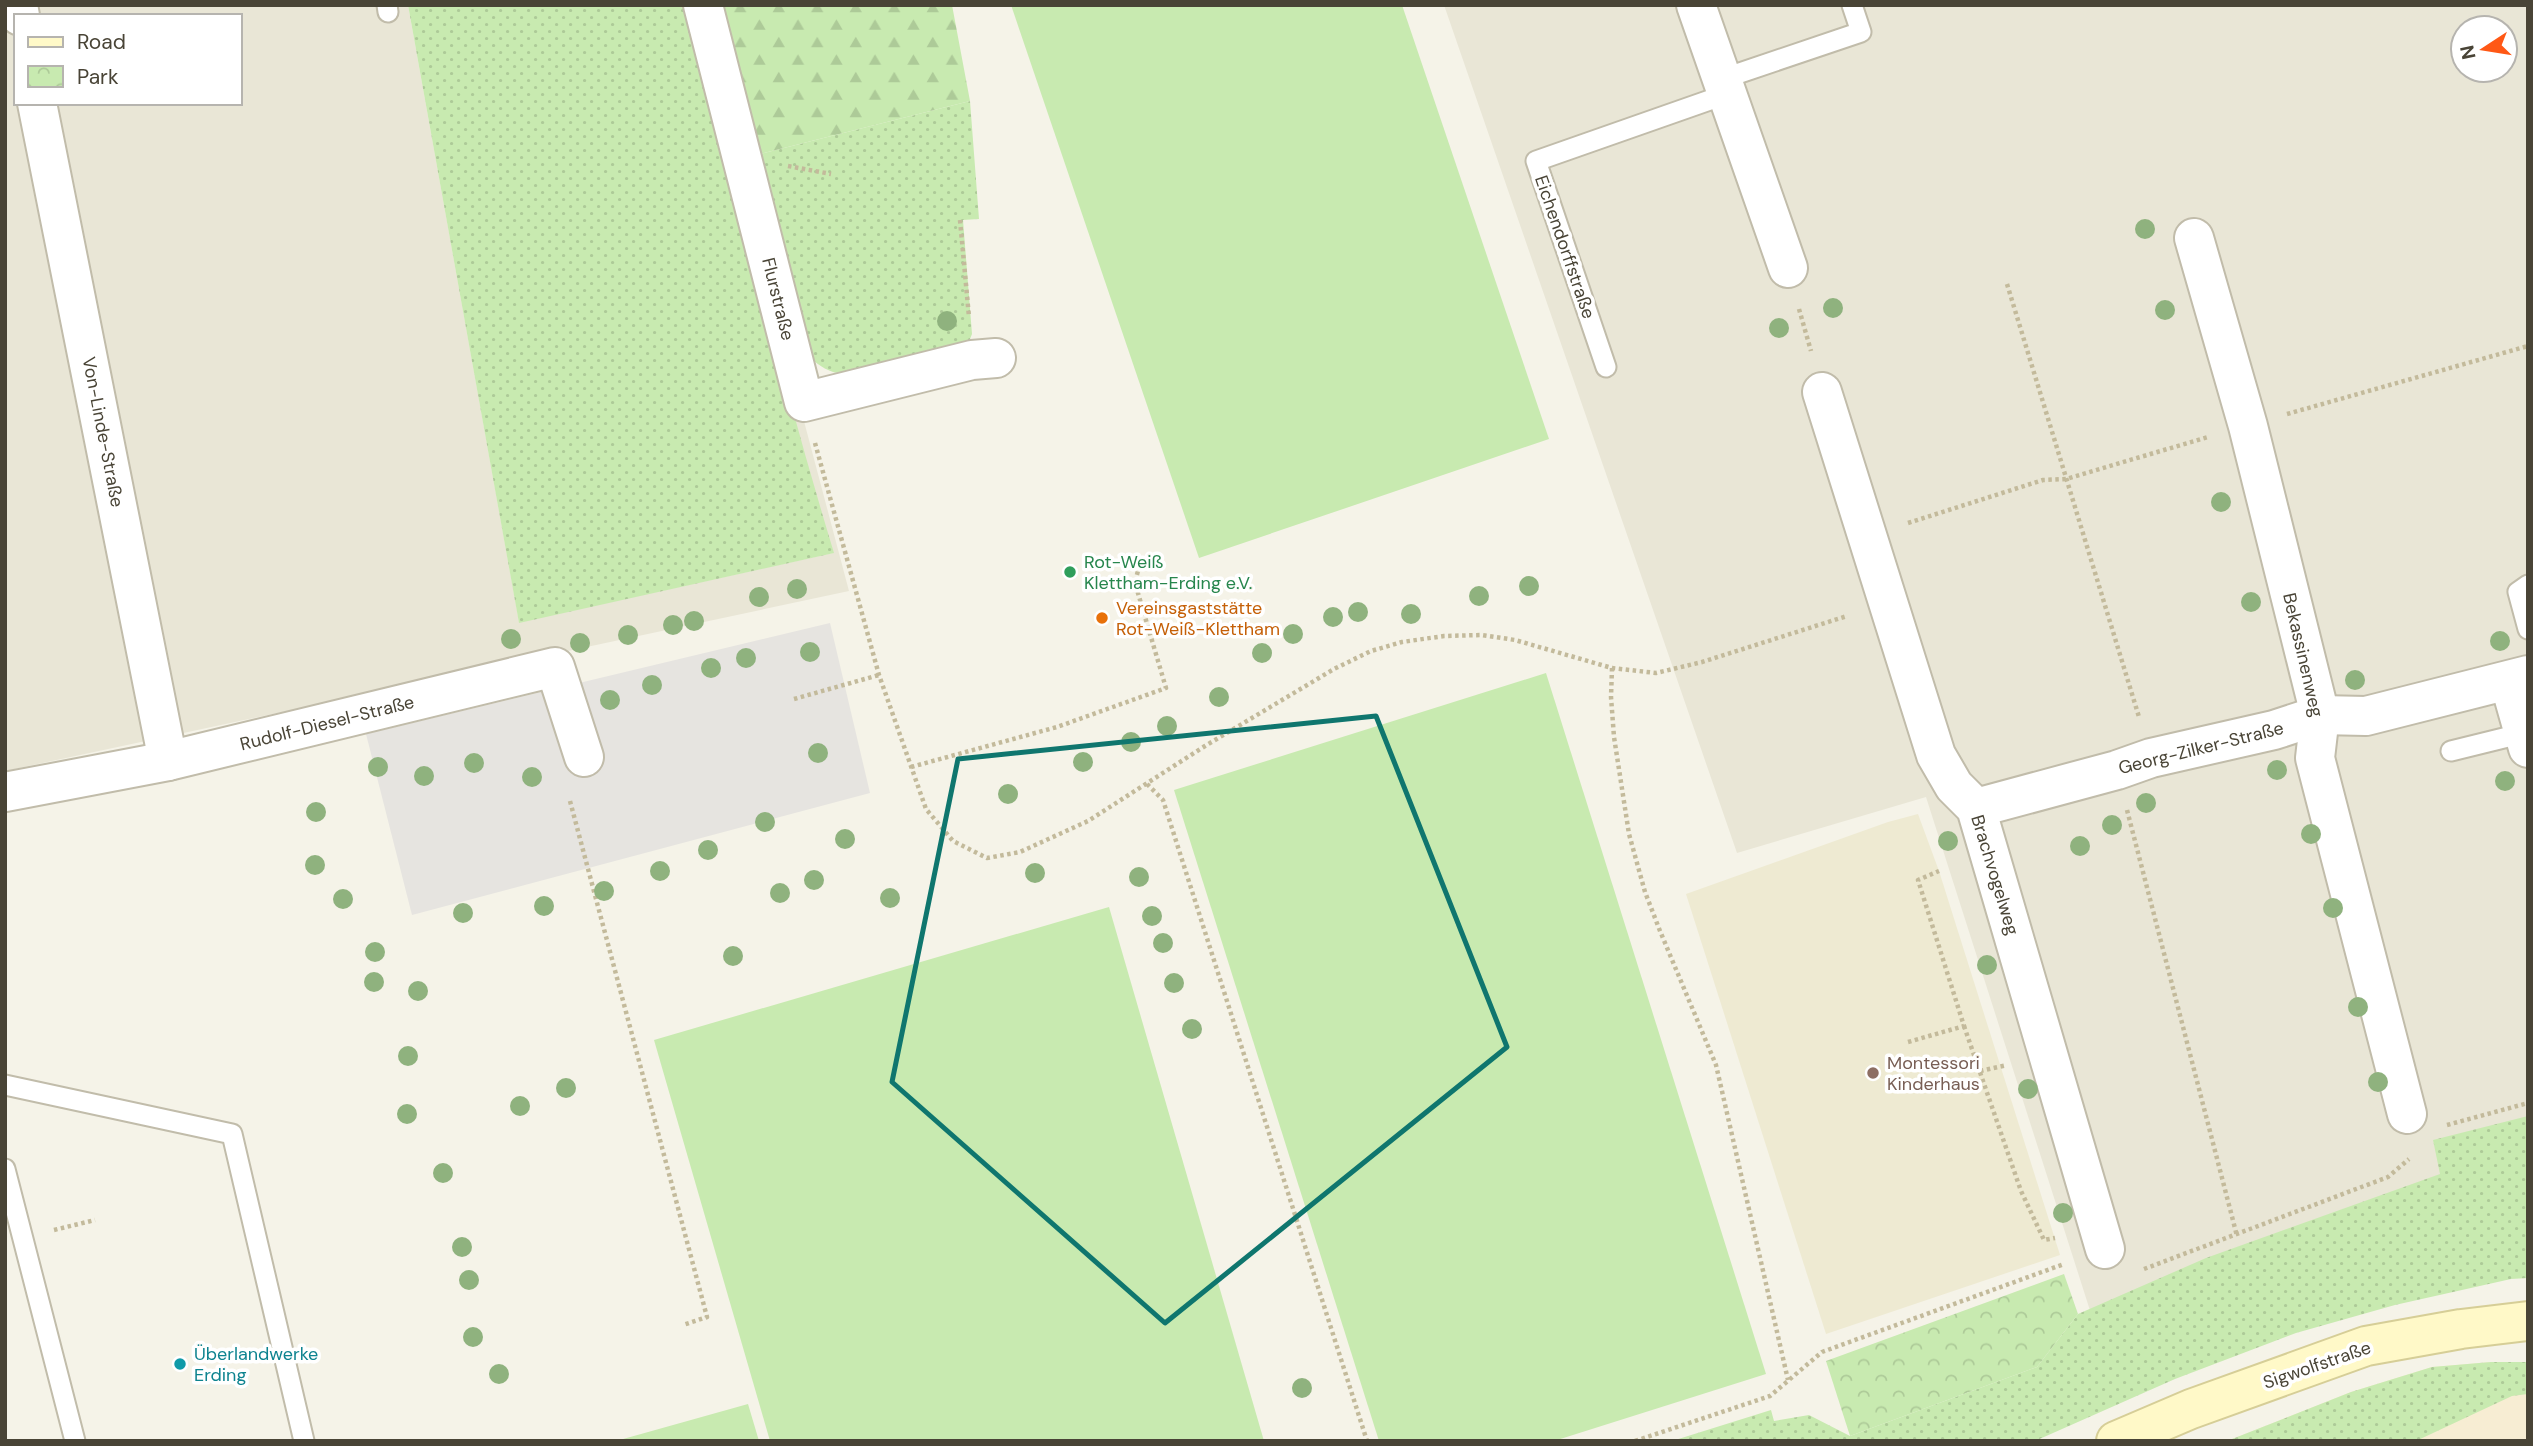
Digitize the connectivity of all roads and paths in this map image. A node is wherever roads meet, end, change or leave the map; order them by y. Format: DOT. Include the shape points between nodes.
graph roads {
  1 [pos="703,5"];
  2 [pos="1696,5"];
  3 [pos="1852,5"];
  4 [pos="1725,86"];
  5 [pos="37,105"];
  6 [pos="960,220"];
  7 [pos="2194,238"];
  8 [pos="1788,268"];
  9 [pos="2007,284"];
  10 [pos="2528,346"];
  11 [pos="984,359"];
  12 [pos="1606,367"];
  13 [pos="1822,392"];
  14 [pos="804,402"];
  15 [pos="2248,426"];
  16 [pos="2066,479"];
  17 [pos="1867,537"];
  18 [pos="1140,562"];
  19 [pos="2528,585"];
  20 [pos="1889,603"];
  21 [pos="2528,629"];
  22 [pos="1612,668"];
  23 [pos="879,675"];
  24 [pos="2519,678"];
  25 [pos="794,699"];
  26 [pos="2320,715"];
  27 [pos="2526,741"];
  28 [pos="2451,751"];
  29 [pos="584,757"];
  30 [pos="168,761"];
  31 [pos="2134,764"];
  32 [pos="911,767"];
  33 [pos="1147,784"];
  34 [pos="5,792"];
  35 [pos="570,801"];
  36 [pos="1976,808"];
  37 [pos="1939,871"];
  38 [pos="1964,1026"];
  39 [pos="1908,1042"];
  40 [pos="5,1086"];
  41 [pos="2528,1103"];
  42 [pos="2423,1121"];
  43 [pos="5,1169"];
  44 [pos="2388,1177"];
  45 [pos="2237,1236"];
  46 [pos="2054,1238"];
  47 [pos="2105,1249"];
  48 [pos="2060,1266"];
  49 [pos="2140,1271"];
  50 [pos="2528,1321"];
  51 [pos="683,1325"];
  52 [pos="1788,1380"];
  53 [pos="75,1441"];
  54 [pos="304,1441"];
  55 [pos="1367,1441"];
  56 [pos="1635,1441"];
  57 [pos="2116,1441"];
  1 -- 14 [label="street, Flurstraße"];
  2 -- 4 [label="street"];
  3 -- 4 [label="lane" via="1861,32"];
  4 -- 8 [label="street"];
  4 -- 12 [label="lane, Eichendorffstraße" via="1536,161"];
  5 -- 30 [label="street, Von-Linde-Straße"];
  6 -- 11 [label="path"];
  7 -- 15 [label="street, Bekassinenweg"];
  8 -- 13 [label="path"];
  9 -- 16 [label="path"];
  10 -- 15 [label="path"];
  11 -- 14 [label="street"];
  13 -- 17 [label="street, Brachvogelweg"];
  14 -- 23 [label="path"];
  15 -- 16 [label="path"];
  15 -- 26 [label="street, Bekassinenweg"];
  16 -- 17 [label="path" via="2043,480"];
  16 -- 31 [label="path"];
  17 -- 20 [label="street, Brachvogelweg"];
  18 -- 32 [label="path" via="1135,583 1166,688 1058,727"];
  19 -- 21 [label="lane" via="2518,592"];
  20 -- 22 [label="path" via="1656,673"];
  20 -- 36 [label="street, Brachvogelweg" via="1936,755 1954,786"];
  22 -- 33 [label="path" via="1482,635 1402,642 1334,669"];
  22 -- 52 [label="path" via="1614,737 1629,834 1645,892 1716,1065"];
  23 -- 25 [label="path"];
  23 -- 32 [label="path"];
  24 -- 26 [label="street, Georg-Zilker-Straße" via="2366,716"];
  24 -- 27 [label="street, Georg-Zilker-Straße"];
  26 -- 31 [label="street, Georg-Zilker-Straße"];
  26 -- 42 [label="street, Bekassinenweg" via="2315,758"];
  27 -- 28 [label="lane"];
  29 -- 30 [label="street, Rudolf-Diesel-Straße" via="555,667"];
  30 -- 34 [label="street, Rudolf-Diesel-Straße"];
  31 -- 36 [label="street, Georg-Zilker-Straße"];
  31 -- 45 [label="path"];
  32 -- 33 [label="path" via="926,809 944,831 953,841 987,858 1020,852 1088,821"];
  33 -- 55 [label="path" via="1163,800"];
  35 -- 51 [label="path" via="707,1317"];
  36 -- 47 [label="street, Brachvogelweg"];
  37 -- 38 [label="path" via="1918,880"];
  38 -- 39 [label="path"];
  38 -- 46 [label="path" via="2021,1191 2044,1240"];
  40 -- 54 [label="lane" via="232,1134"];
  41 -- 42 [label="path"];
  43 -- 53 [label="lane"];
  44 -- 45 [label="path"];
  45 -- 49 [label="path"];
  48 -- 52 [label="path" via="1822,1352"];
  50 -- 57 [label="street, Sigwolfstraße" via="2366,1346"];
  52 -- 56 [label="path" via="1770,1396"];
}
